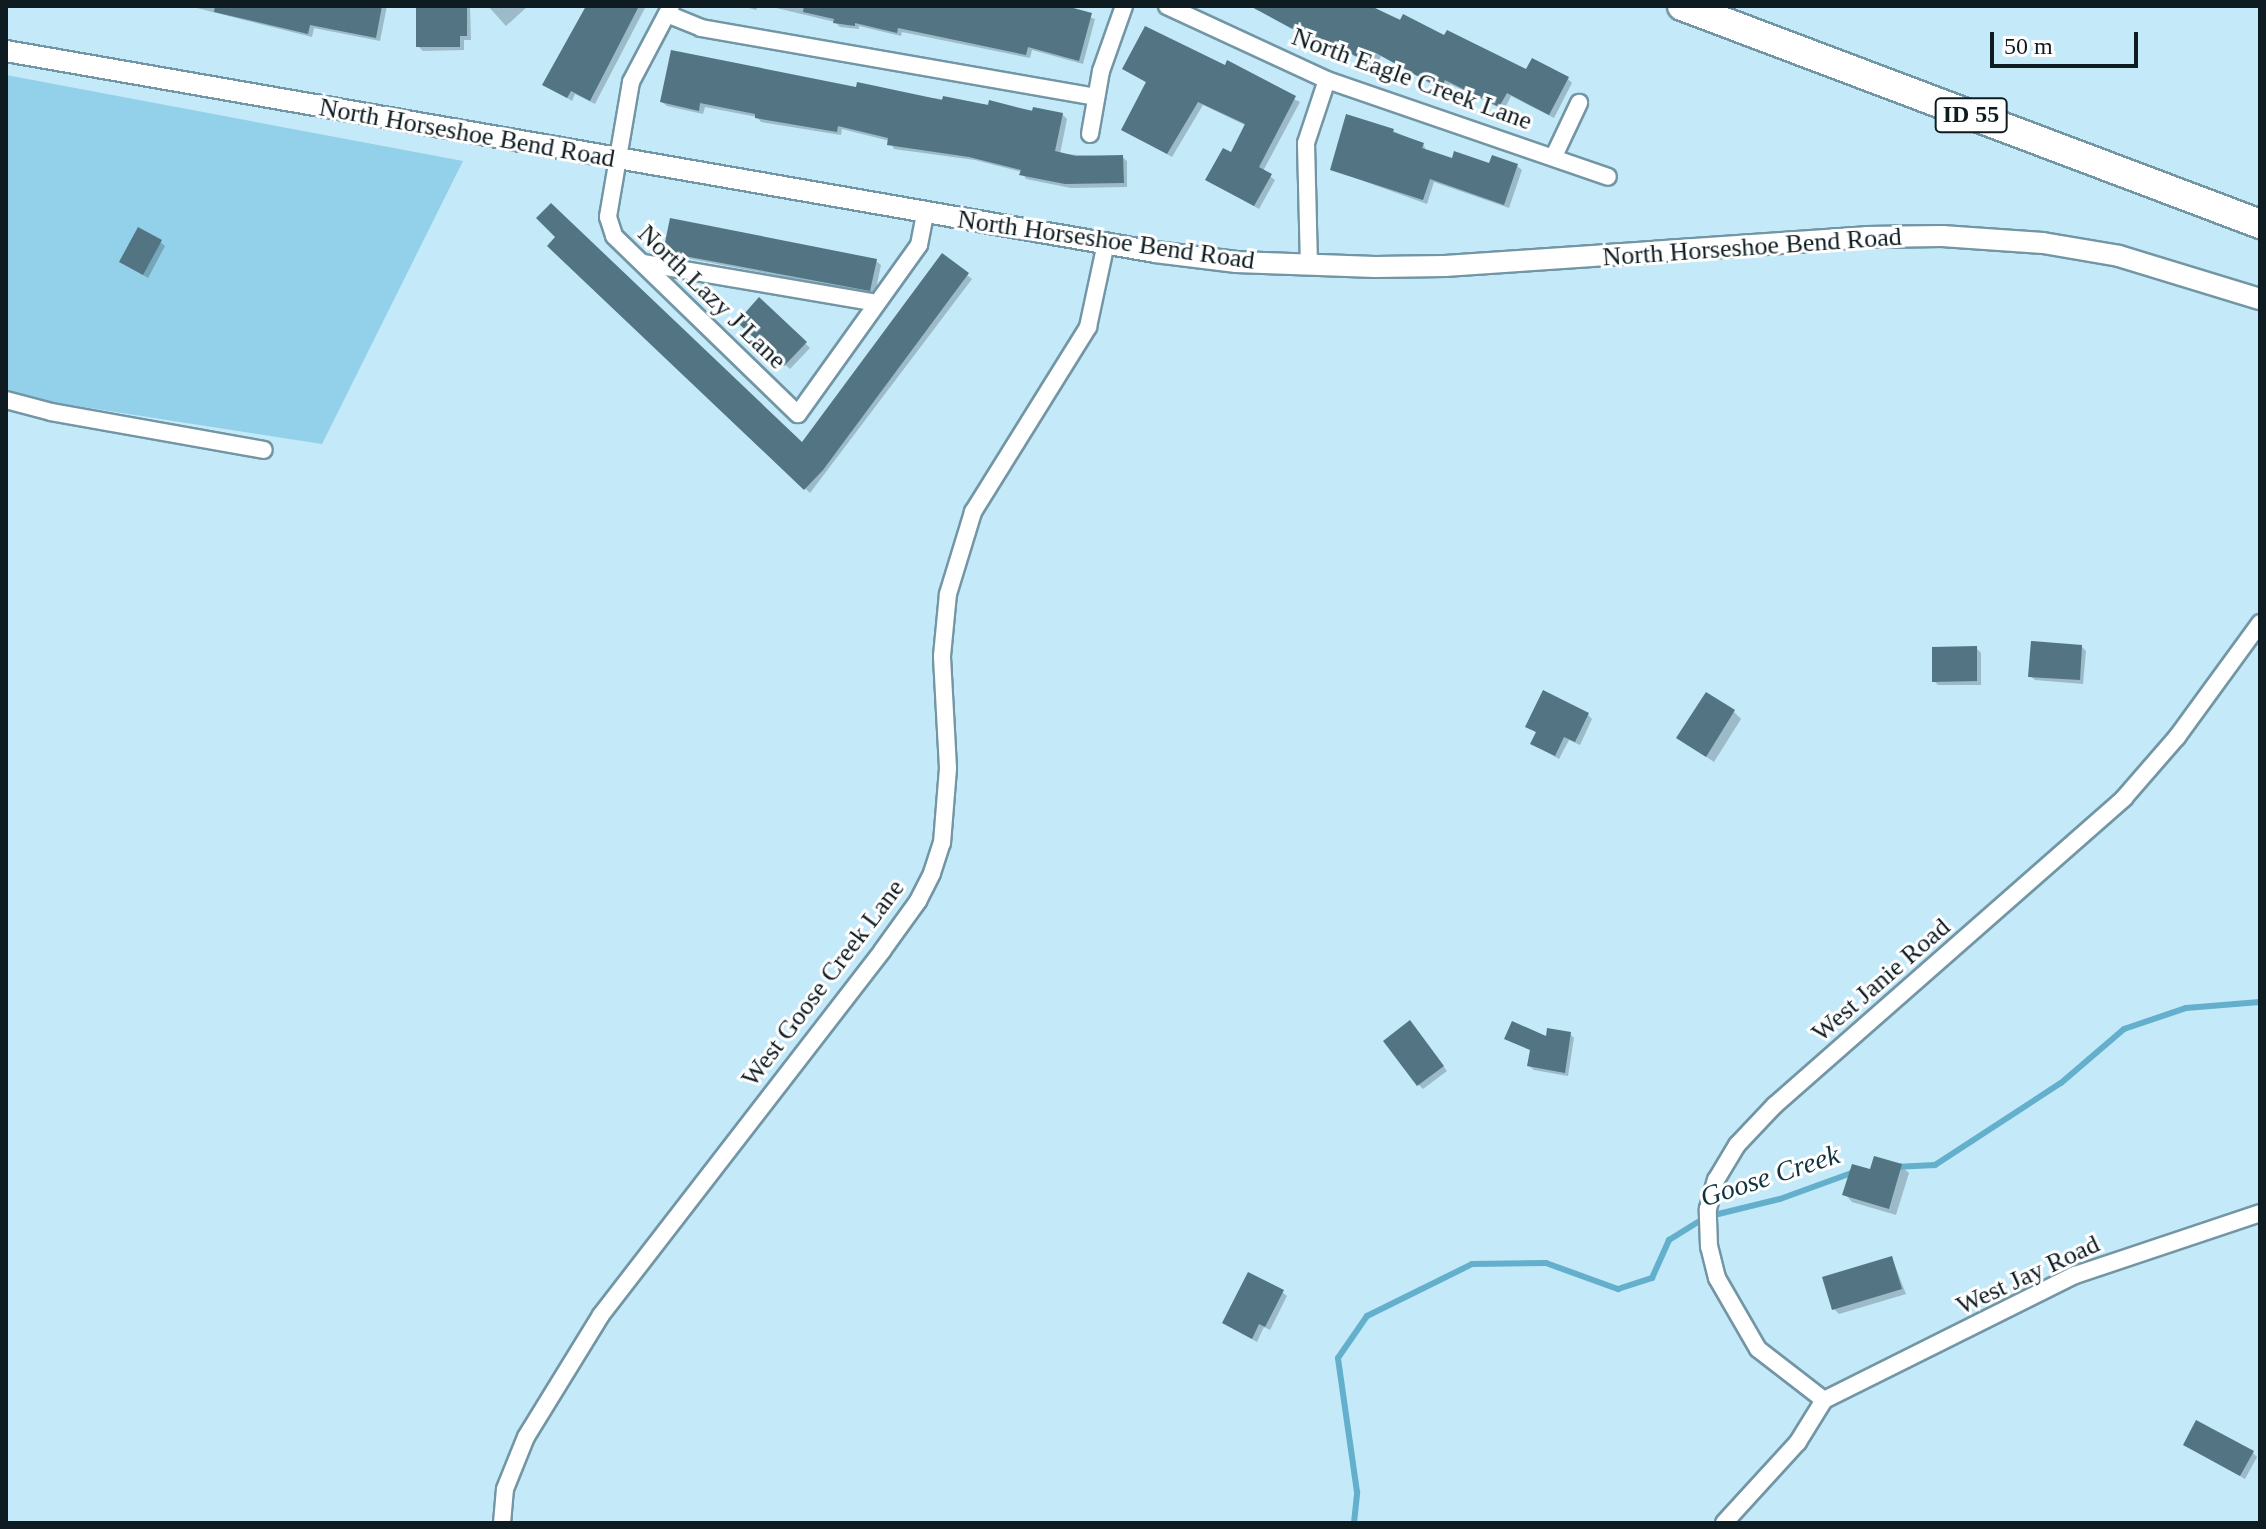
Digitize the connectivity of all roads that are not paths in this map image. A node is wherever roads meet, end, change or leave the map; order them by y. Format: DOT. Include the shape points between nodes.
graph roads {
  1 [pos="1124,6"];
  2 [pos="1167,6"];
  3 [pos="1682,6"];
  4 [pos="669,10"];
  5 [pos="6,51"];
  6 [pos="1327,80"];
  7 [pos="1096,97"];
  8 [pos="1579,103"];
  9 [pos="1090,134"];
  10 [pos="1554,156"];
  11 [pos="616,158"];
  12 [pos="1608,177"];
  13 [pos="925,213"];
  14 [pos="2260,224"];
  15 [pos="1106,243"];
  16 [pos="643,263"];
  17 [pos="1309,266"];
  18 [pos="2260,299"];
  19 [pos="877,303"];
  20 [pos="6,400"];
  21 [pos="264,450"];
  22 [pos="2260,623"];
  23 [pos="2260,1213"];
  24 [pos="1824,1400"];
  25 [pos="502,1523"];
  26 [pos="1724,1523"];
  1 -- 7 [label="street"];
  2 -- 6 [label="street, North Eagle Creek Lane"];
  3 -- 14 [label="highway, ID 55"];
  4 -- 7 [label="street" via="701,28"];
  4 -- 11 [label="street, North Lazy J Lane" via="631,82"];
  5 -- 11 [label="street, North Horseshoe Bend Road"];
  6 -- 10 [label="street, North Eagle Creek Lane"];
  6 -- 17 [label="street" via="1306,143"];
  7 -- 9 [label="street"];
  8 -- 10 [label="street, North Eagle Creek Lane"];
  10 -- 12 [label="street, North Eagle Creek Lane"];
  11 -- 13 [label="street, North Horseshoe Bend Road"];
  11 -- 16 [label="street, North Lazy J Lane" via="608,217 614,236"];
  13 -- 15 [label="street, North Horseshoe Bend Road"];
  13 -- 19 [label="street" via="919,245"];
  15 -- 17 [label="street, North Horseshoe Bend Road" via="1236,262"];
  15 -- 25 [label="street, West Goose Creek Lane" via="1088,327 973,512 948,594 942,656 948,768 942,843 932,873 882,951 601,1315 526,1437 505,1489"];
  16 -- 19 [label="street"];
  16 -- 19 [label="street, North Lazy J Lane" via="798,414"];
  17 -- 18 [label="street, North Horseshoe Bend Road" via="1445,266 1942,236 2043,243 2119,256"];
  20 -- 21 [label="street"];
  22 -- 24 [label="street, West Janie Road" via="2177,737 2124,798 1775,1105 1737,1145 1716,1180 1708,1209 1717,1278 1758,1349"];
  23 -- 24 [label="street, West Jay Road" via="2075,1275"];
  24 -- 26 [label="street" via="1798,1442"];
}
